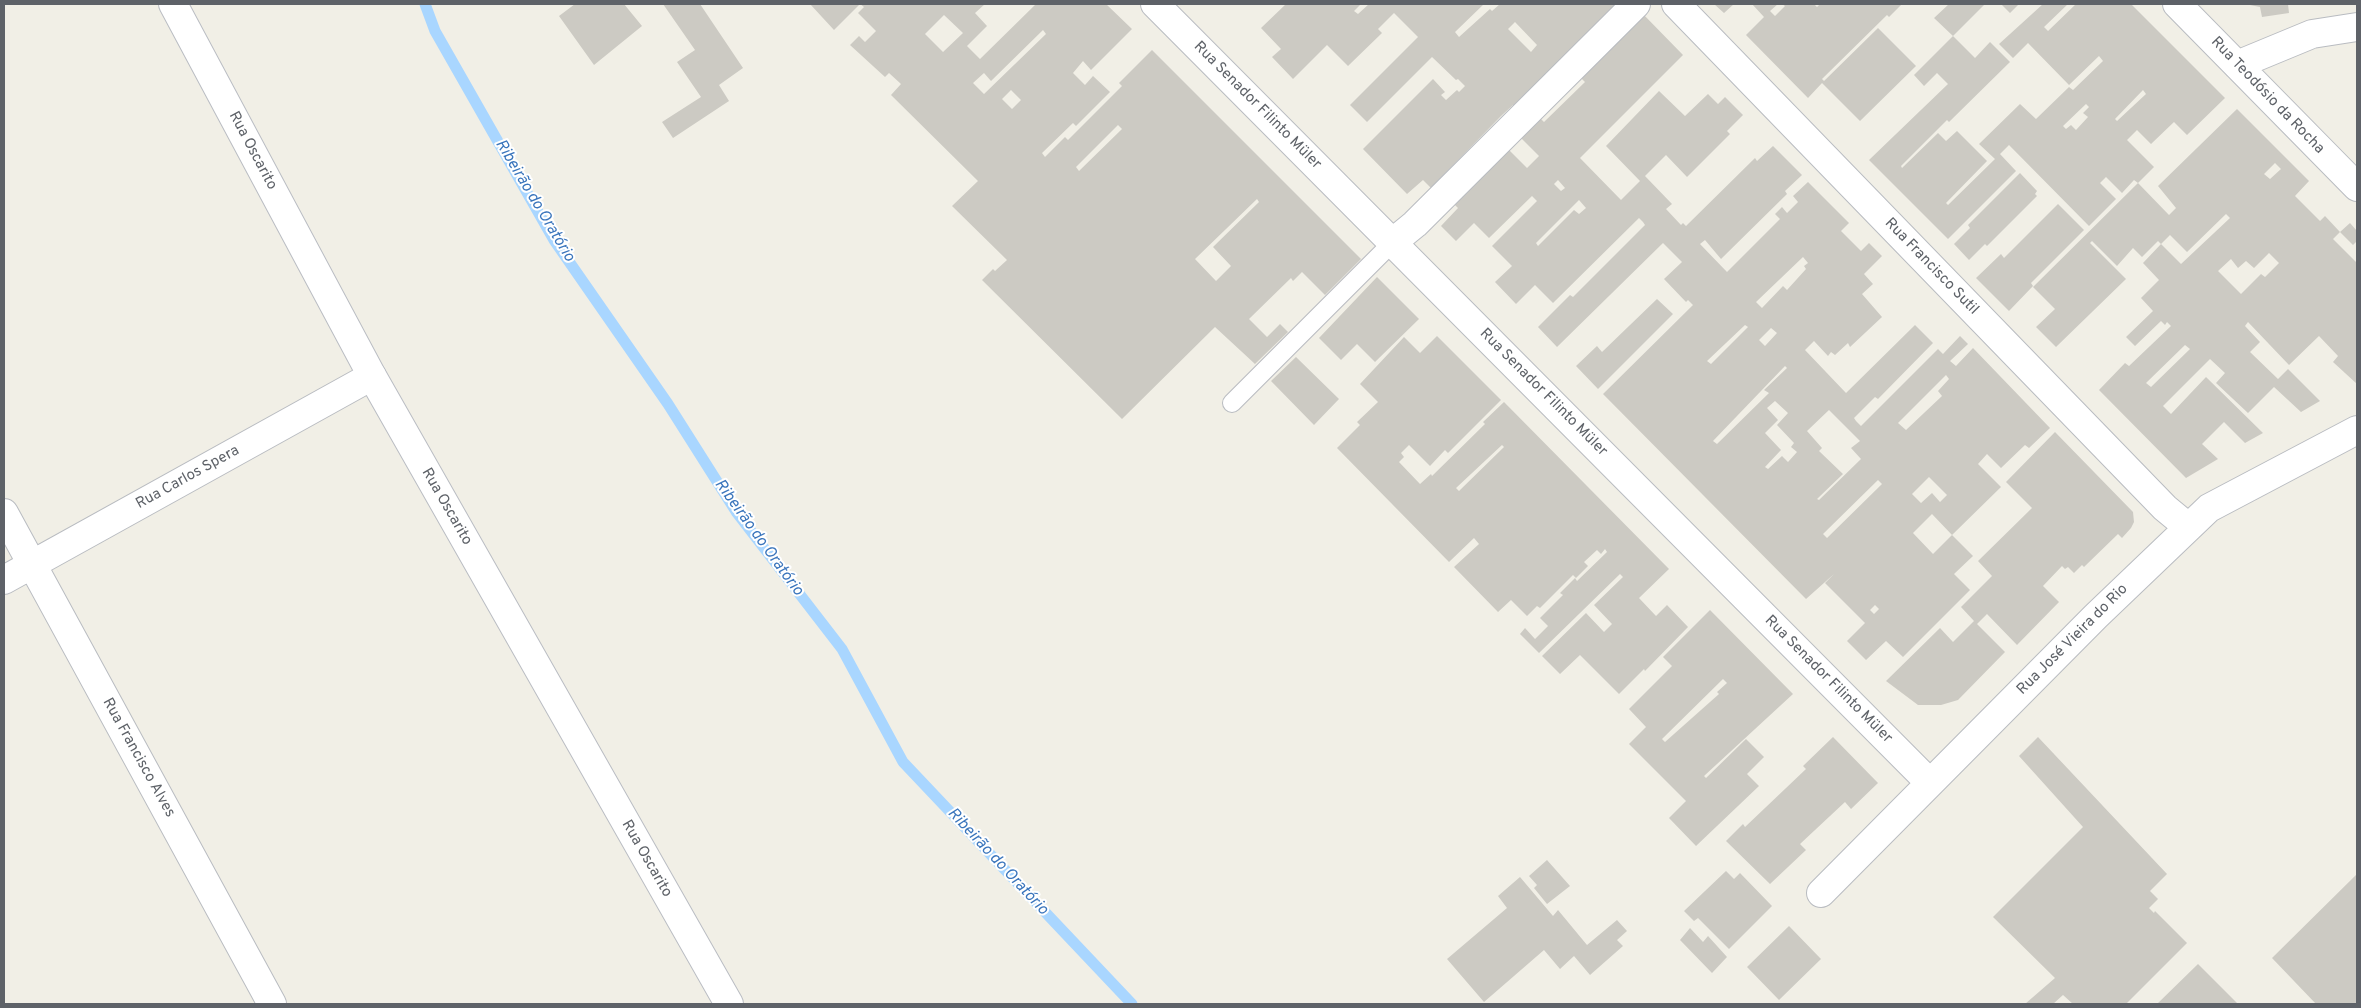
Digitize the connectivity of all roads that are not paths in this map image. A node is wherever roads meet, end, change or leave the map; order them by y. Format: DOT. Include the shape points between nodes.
graph roads {
  1 [pos="173,4"];
  2 [pos="1155,4"];
  3 [pos="1636,4"];
  4 [pos="1676,4"];
  5 [pos="2177,4"];
  6 [pos="2357,28"];
  7 [pos="2237,65"];
  8 [pos="2357,187"];
  9 [pos="1393,242"];
  10 [pos="372,376"];
  11 [pos="1232,403"];
  12 [pos="2357,430"];
  13 [pos="4,513"];
  14 [pos="2188,528"];
  15 [pos="33,564"];
  16 [pos="4,580"];
  17 [pos="1930,783"];
  18 [pos="1821,893"];
  19 [pos="272,1004"];
  20 [pos="729,1004"];
  1 -- 10 [label="street, Rua Oscarito"];
  2 -- 9 [label="street, Rua Senador Filinto Müler"];
  3 -- 9 [label="street" via="1415,224"];
  4 -- 14 [label="street, Rua Francisco Sutil"];
  5 -- 7 [label="street, Rua Teodósio da Rocha"];
  6 -- 7 [label="street" via="2312,34"];
  7 -- 8 [label="street, Rua Teodósio da Rocha"];
  9 -- 11 [label="lane"];
  9 -- 17 [label="street, Rua Senador Filinto Müler"];
  10 -- 15 [label="street, Rua Carlos Spera"];
  10 -- 20 [label="street, Rua Oscarito"];
  12 -- 14 [label="street, Rua José Vieira do Rio" via="2209,508"];
  13 -- 15 [label="street, Rua Francisco Alves"];
  14 -- 17 [label="street, Rua José Vieira do Rio"];
  15 -- 16 [label="street, Rua Carlos Spera"];
  15 -- 19 [label="street, Rua Francisco Alves"];
  17 -- 18 [label="street, Rua José Vieira do Rio"];
}
